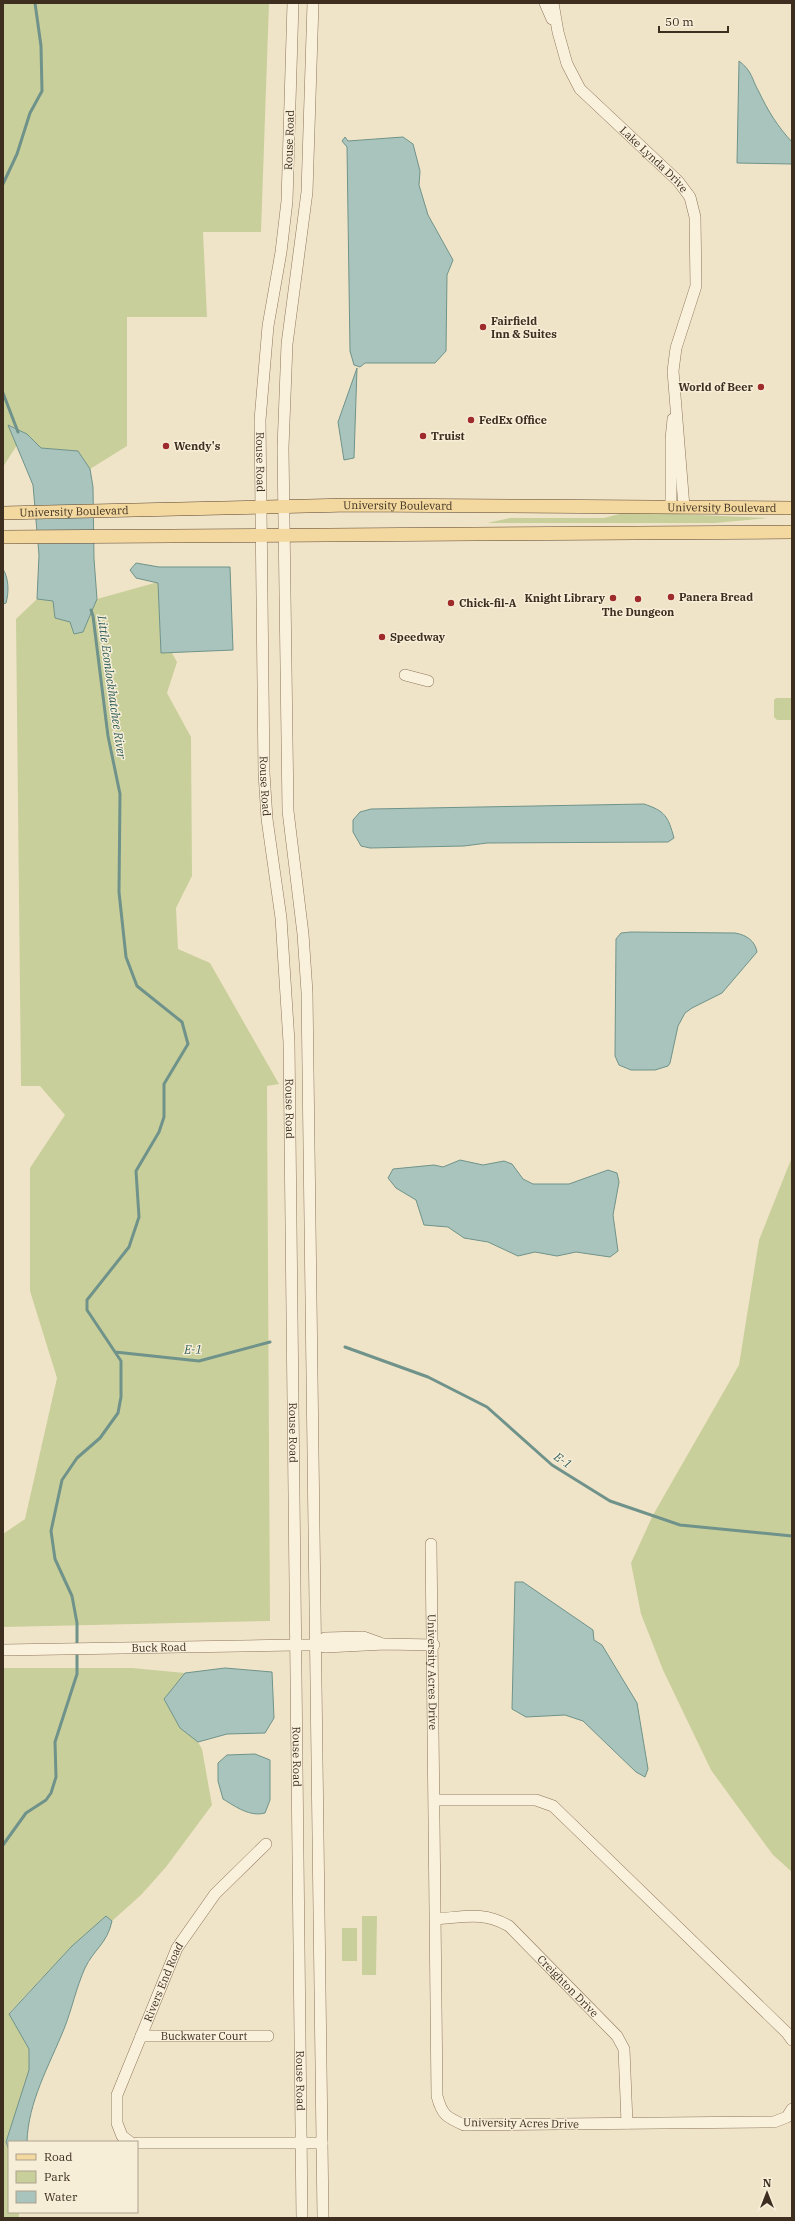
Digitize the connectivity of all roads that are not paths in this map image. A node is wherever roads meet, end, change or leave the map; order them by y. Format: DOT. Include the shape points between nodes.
graph roads {
  1 [pos="293,3"];
  2 [pos="313,3"];
  3 [pos="545,3"];
  4 [pos="554,3"];
  5 [pos="558,32"];
  6 [pos="260,506"];
  7 [pos="283,506"];
  8 [pos="678,507"];
  9 [pos="792,508"];
  10 [pos="5,513"];
  11 [pos="790,531"];
  12 [pos="261,534"];
  13 [pos="283,534"];
  14 [pos="4,537"];
  15 [pos="405,675"];
  16 [pos="428,680"];
  17 [pos="287,992"];
  18 [pos="307,992"];
  19 [pos="431,1544"];
  20 [pos="295,1645"];
  21 [pos="315,1645"];
  22 [pos="434,1645"];
  23 [pos="3,1650"];
  24 [pos="435,1800"];
  25 [pos="266,1844"];
  26 [pos="436,1919"];
  27 [pos="141,2036"];
  28 [pos="268,2036"];
  29 [pos="792,2040"];
  30 [pos="792,2109"];
  31 [pos="627,2124"];
  32 [pos="129,2141"];
  33 [pos="138,2143"];
  34 [pos="302,2143"];
  35 [pos="322,2143"];
  36 [pos="302,2218"];
  37 [pos="323,2218"];
  1 -- 6 [label="street, Rouse Road" via="287,201 263,376"];
  2 -- 7 [label="street, Rouse Road" via="307,192 284,385"];
  3 -- 5 [label="street, Lake Lynda Drive"];
  4 -- 5 [label="street, Lake Lynda Drive"];
  5 -- 8 [label="street, Lake Lynda Drive" via="567,64 580,89 678,181 690,197 695,217 696,286 676,348 673,371 674,401 680,439"];
  6 -- 7 [label="main road, University Boulevard"];
  6 -- 10 [label="main road, University Boulevard" via="122,512"];
  6 -- 12 [label="street, Rouse Road"];
  7 -- 8 [label="main road, University Boulevard"];
  7 -- 13 [label="street, Rouse Road"];
  8 -- 9 [label="main road, University Boulevard"];
  11 -- 13 [label="main road"];
  12 -- 13 [label="main road"];
  12 -- 14 [label="main road"];
  12 -- 17 [label="street, Rouse Road" via="264,773"];
  13 -- 18 [label="street, Rouse Road" via="288,811 303,934"];
  15 -- 16 [label="street"];
  17 -- 18 [label="street"];
  17 -- 20 [label="street, Rouse Road"];
  18 -- 21 [label="street, Rouse Road"];
  19 -- 22 [label="street, University Acres Drive"];
  20 -- 21 [label="street, Buck Road"];
  20 -- 23 [label="street, Buck Road"];
  20 -- 34 [label="street, Rouse Road"];
  21 -- 22 [label="street, Buck Road" via="325,1638 385,1644"];
  21 -- 35 [label="street, Rouse Road"];
  22 -- 24 [label="street, University Acres Drive"];
  24 -- 26 [label="street, University Acres Drive"];
  24 -- 29 [label="street" via="536,1800 552,1806"];
  25 -- 27 [label="street, Rivers End Road" via="215,1894 177,1948"];
  26 -- 31 [label="street, Creighton Drive" via="481,1916 495,1918 509,1926 617,2036 624,2049"];
  26 -- 31 [label="street, University Acres Drive" via="437,2096 441,2110 448,2118 464,2125"];
  27 -- 28 [label="street, Buckwater Court"];
  27 -- 32 [label="street, Rivers End Road" via="117,2094 117,2124 122,2136"];
  30 -- 31 [label="street, University Acres Drive" via="787,2116 774,2122"];
  33 -- 34 [label="street"];
  34 -- 35 [label="street"];
  34 -- 36 [label="street, Rouse Road"];
  35 -- 37 [label="street, Rouse Road"];
}
